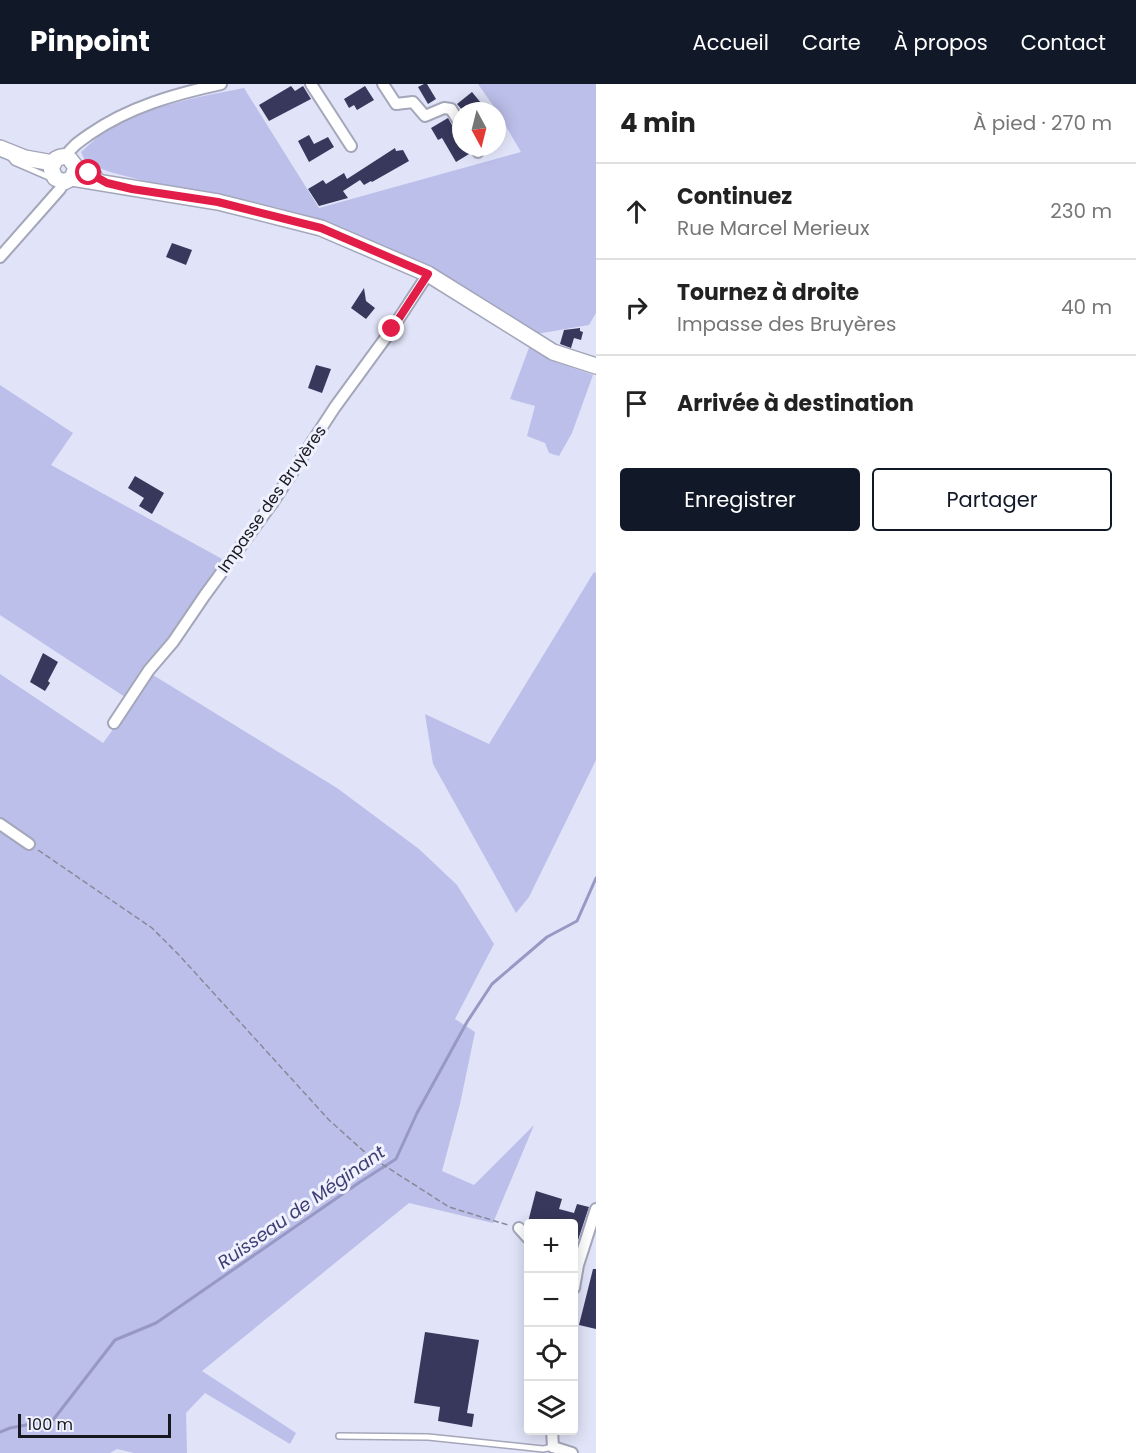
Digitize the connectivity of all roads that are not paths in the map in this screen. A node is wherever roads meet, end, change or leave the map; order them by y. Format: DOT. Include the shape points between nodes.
graph roads {
  1 [pos="222,84"];
  2 [pos="311,84"];
  3 [pos="383,84"];
  4 [pos="452,111"];
  5 [pos="351,147"];
  6 [pos="3,149"];
  7 [pos="63,171"];
  8 [pos="0,257"];
  9 [pos="428,274"];
  10 [pos="596,366"];
  11 [pos="114,723"];
  12 [pos="0,824"];
  13 [pos="29,844"];
  14 [pos="596,1209"];
  15 [pos="519,1228"];
  16 [pos="524,1234"];
  17 [pos="578,1258"];
  18 [pos="339,1436"];
  19 [pos="552,1450"];
  20 [pos="572,1453"];
  1 -- 7 [label="street" via="188,92 110,121 74,146"];
  2 -- 5 [label="street"];
  3 -- 4 [label="street" via="396,104 413,102 425,116 444,108"];
  6 -- 7 [label="main road"];
  6 -- 7 [label="lane" via="14,162 50,179"];
  7 -- 8 [label="street" via="60,189"];
  7 -- 9 [label="main road" via="132,189 218,202 321,228"];
  9 -- 10 [label="main road" via="553,352"];
  9 -- 11 [label="street, Impasse des Bruyères" via="273,502"];
  12 -- 13 [label="street"];
  14 -- 17 [label="street"];
  15 -- 16 [label="street"];
  18 -- 19 [label="lane" via="428,1437"];
  19 -- 20 [label="street"];
}
